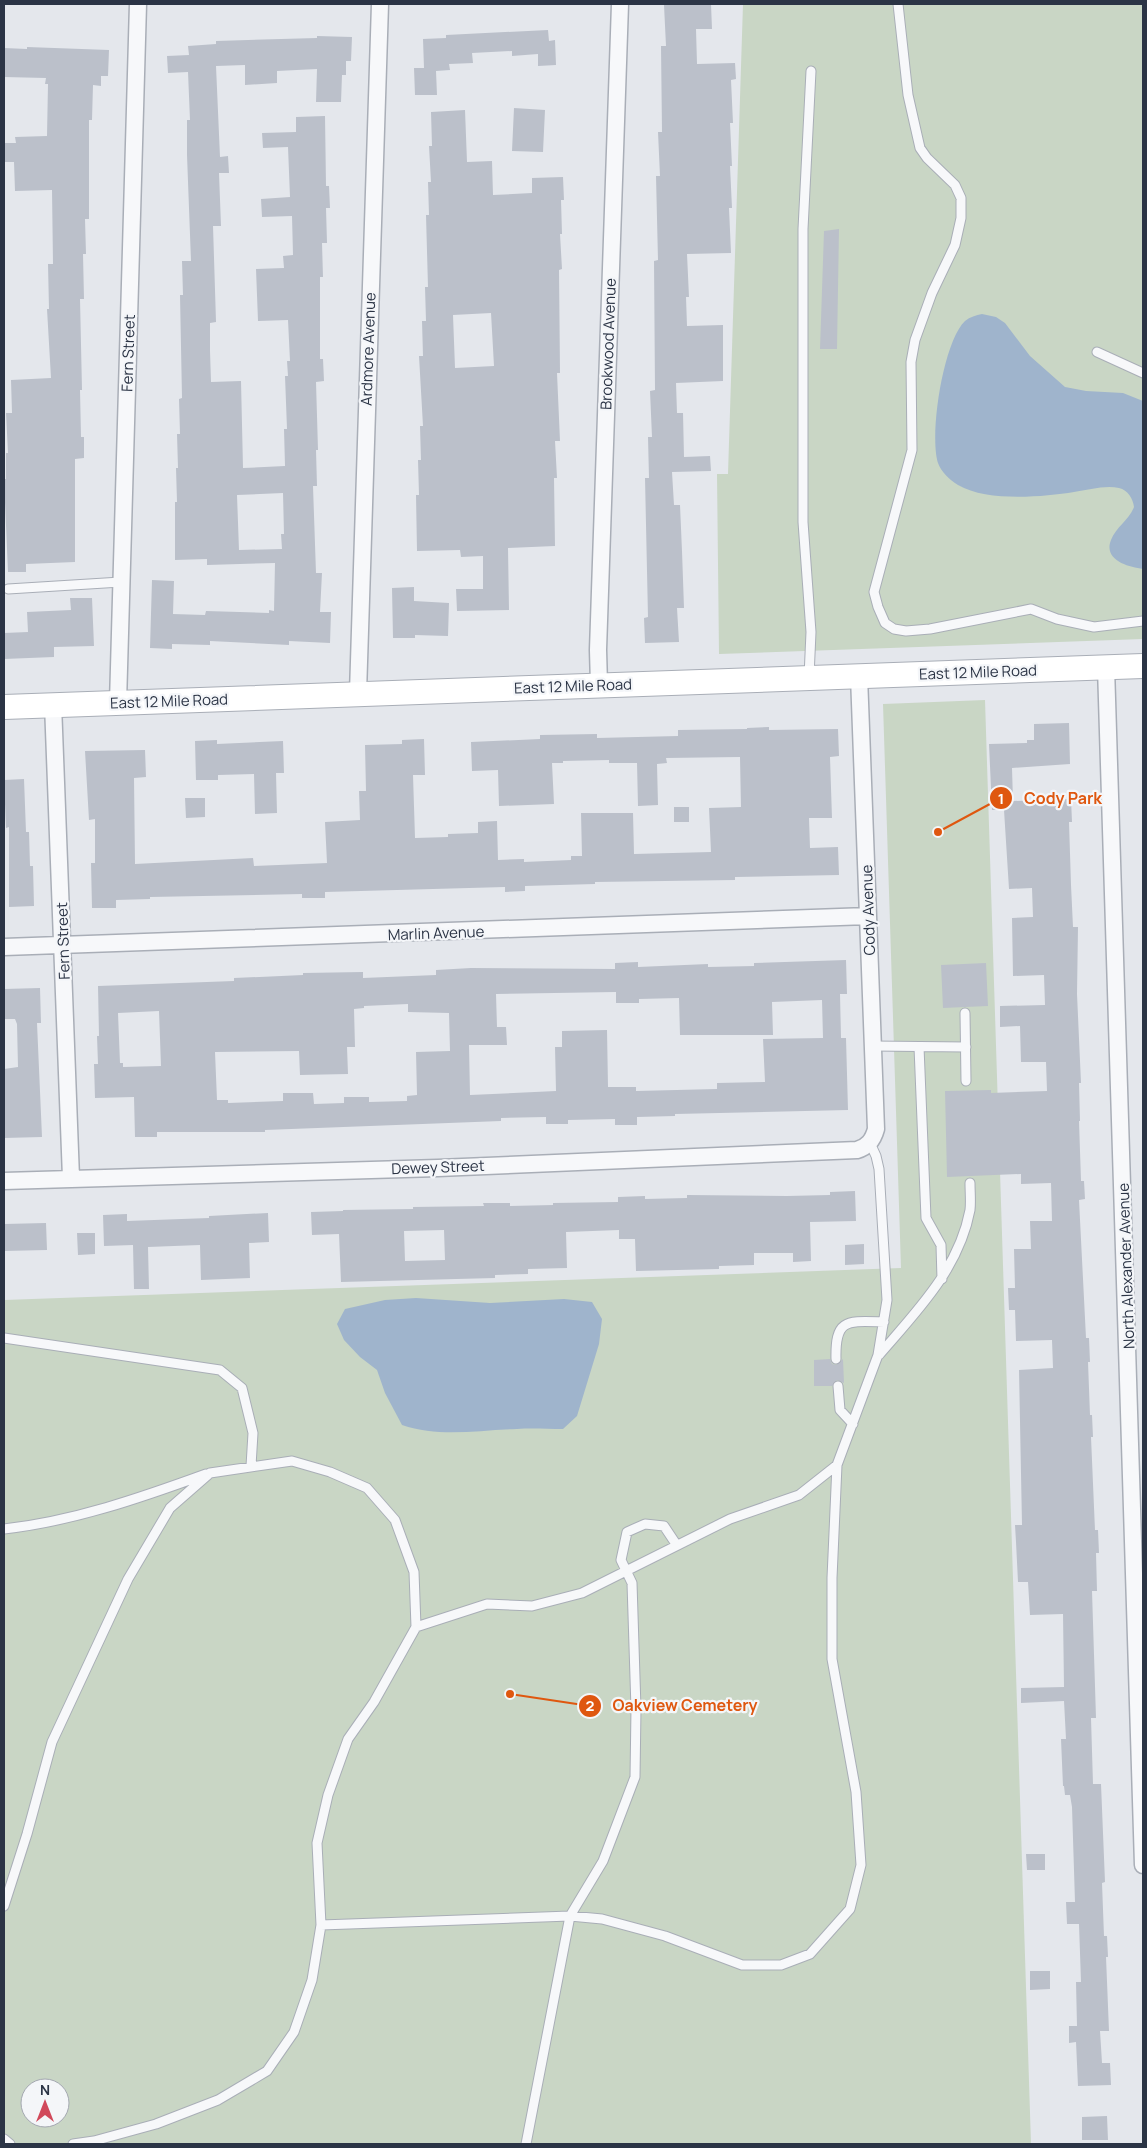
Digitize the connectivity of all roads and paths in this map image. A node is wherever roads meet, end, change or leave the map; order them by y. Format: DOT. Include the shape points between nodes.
graph roads {
  1 [pos="138,4"];
  2 [pos="380,4"];
  3 [pos="620,4"];
  4 [pos="898,4"];
  5 [pos="811,71"];
  6 [pos="1097,352"];
  7 [pos="1143,373"];
  8 [pos="121,582"];
  9 [pos="8,589"];
  10 [pos="1143,621"];
  11 [pos="1143,666"];
  12 [pos="1106,668"];
  13 [pos="859,676"];
  14 [pos="809,678"];
  15 [pos="599,685"];
  16 [pos="358,693"];
  17 [pos="118,702"];
  18 [pos="53,704"];
  19 [pos="4,707"];
  20 [pos="868,916"];
  21 [pos="63,945"];
  22 [pos="4,947"];
  23 [pos="965,1013"];
  24 [pos="873,1046"];
  25 [pos="919,1047"];
  26 [pos="966,1047"];
  27 [pos="966,1081"];
  28 [pos="870,1144"];
  29 [pos="71,1178"];
  30 [pos="4,1181"];
  31 [pos="970,1183"];
  32 [pos="942,1279"];
  33 [pos="884,1322"];
  34 [pos="4,1338"];
  35 [pos="878,1355"];
  36 [pos="836,1359"];
  37 [pos="838,1386"];
  38 [pos="1136,1388"];
  39 [pos="853,1424"];
  40 [pos="251,1466"];
  41 [pos="837,1466"];
  42 [pos="210,1473"];
  43 [pos="4,1529"];
  44 [pos="676,1544"];
  45 [pos="626,1571"];
  46 [pos="416,1627"];
  47 [pos="1143,1865"];
  48 [pos="4,1906"];
  49 [pos="570,1916"];
  50 [pos="321,1925"];
  51 [pos="4,2139"];
  52 [pos="10,2144"];
  53 [pos="72,2144"];
  54 [pos="526,2144"];
  1 -- 8 [label="street, Fern Street"];
  2 -- 16 [label="street, Ardmore Avenue"];
  3 -- 15 [label="street, Brookwood Avenue"];
  4 -- 10 [label="lane" via="908,96 920,148 955,185 961,198 961,218 955,245 932,293 915,340 911,362 912,450 874,592 878,607 885,623 906,631 1031,609 1094,627"];
  5 -- 14 [label="lane" via="803,229 803,522 811,632"];
  6 -- 7 [label="lane"];
  8 -- 9 [label="lane"];
  8 -- 17 [label="street, Fern Street"];
  11 -- 12 [label="main road, East 12 Mile Road"];
  12 -- 13 [label="main road, East 12 Mile Road"];
  12 -- 38 [label="street, North Alexander Avenue"];
  13 -- 14 [label="main road, East 12 Mile Road"];
  13 -- 20 [label="street, Cody Avenue"];
  14 -- 15 [label="main road, East 12 Mile Road"];
  15 -- 16 [label="main road, East 12 Mile Road"];
  16 -- 17 [label="main road, East 12 Mile Road"];
  17 -- 18 [label="main road, East 12 Mile Road"];
  18 -- 19 [label="main road, East 12 Mile Road"];
  18 -- 21 [label="street, Fern Street"];
  20 -- 21 [label="street, Marlin Avenue"];
  20 -- 24 [label="street, Cody Avenue"];
  21 -- 22 [label="street, Marlin Avenue"];
  21 -- 29 [label="street, Fern Street"];
  23 -- 26 [label="lane"];
  24 -- 25 [label="lane"];
  24 -- 28 [label="street, Cody Avenue" via="876,1129"];
  25 -- 26 [label="lane"];
  25 -- 32 [label="lane" via="926,1218 941,1245"];
  26 -- 27 [label="lane"];
  28 -- 29 [label="street, Dewey Street" via="857,1150 837,1151 428,1168"];
  28 -- 33 [label="lane" via="879,1169 887,1300"];
  29 -- 30 [label="street, Dewey Street"];
  31 -- 32 [label="lane" via="970,1208 962,1240"];
  32 -- 35 [label="lane"];
  33 -- 35 [label="lane"];
  33 -- 36 [label="lane" via="845,1325 838,1331"];
  34 -- 40 [label="lane" via="220,1370 242,1388 253,1433"];
  35 -- 39 [label="lane"];
  37 -- 39 [label="lane" via="840,1410"];
  38 -- 47 [label="street, North Alexander Avenue"];
  39 -- 41 [label="lane"];
  40 -- 42 [label="lane"];
  40 -- 46 [label="lane" via="292,1461 330,1472 367,1488 395,1520 414,1572"];
  41 -- 44 [label="lane" via="799,1495 730,1519"];
  41 -- 49 [label="lane" via="832,1659 856,1792 861,1865 850,1909 810,1954 782,1964 742,1964 665,1936 602,1919"];
  42 -- 43 [label="lane" via="144,1497 79,1515"];
  42 -- 48 [label="lane" via="170,1508 128,1579 52,1742"];
  44 -- 45 [label="lane"];
  44 -- 45 [label="lane" via="664,1526 645,1524 627,1532 621,1560"];
  45 -- 46 [label="lane" via="582,1593 532,1606 487,1604"];
  45 -- 49 [label="lane" via="632,1583 635,1777 603,1861"];
  46 -- 50 [label="lane" via="374,1702 348,1740 328,1795 317,1843"];
  49 -- 50 [label="lane"];
  49 -- 54 [label="lane"];
  50 -- 53 [label="lane" via="312,1980 294,2032 267,2071 218,2100 156,2124"];
  51 -- 52 [label="lane"];
}
